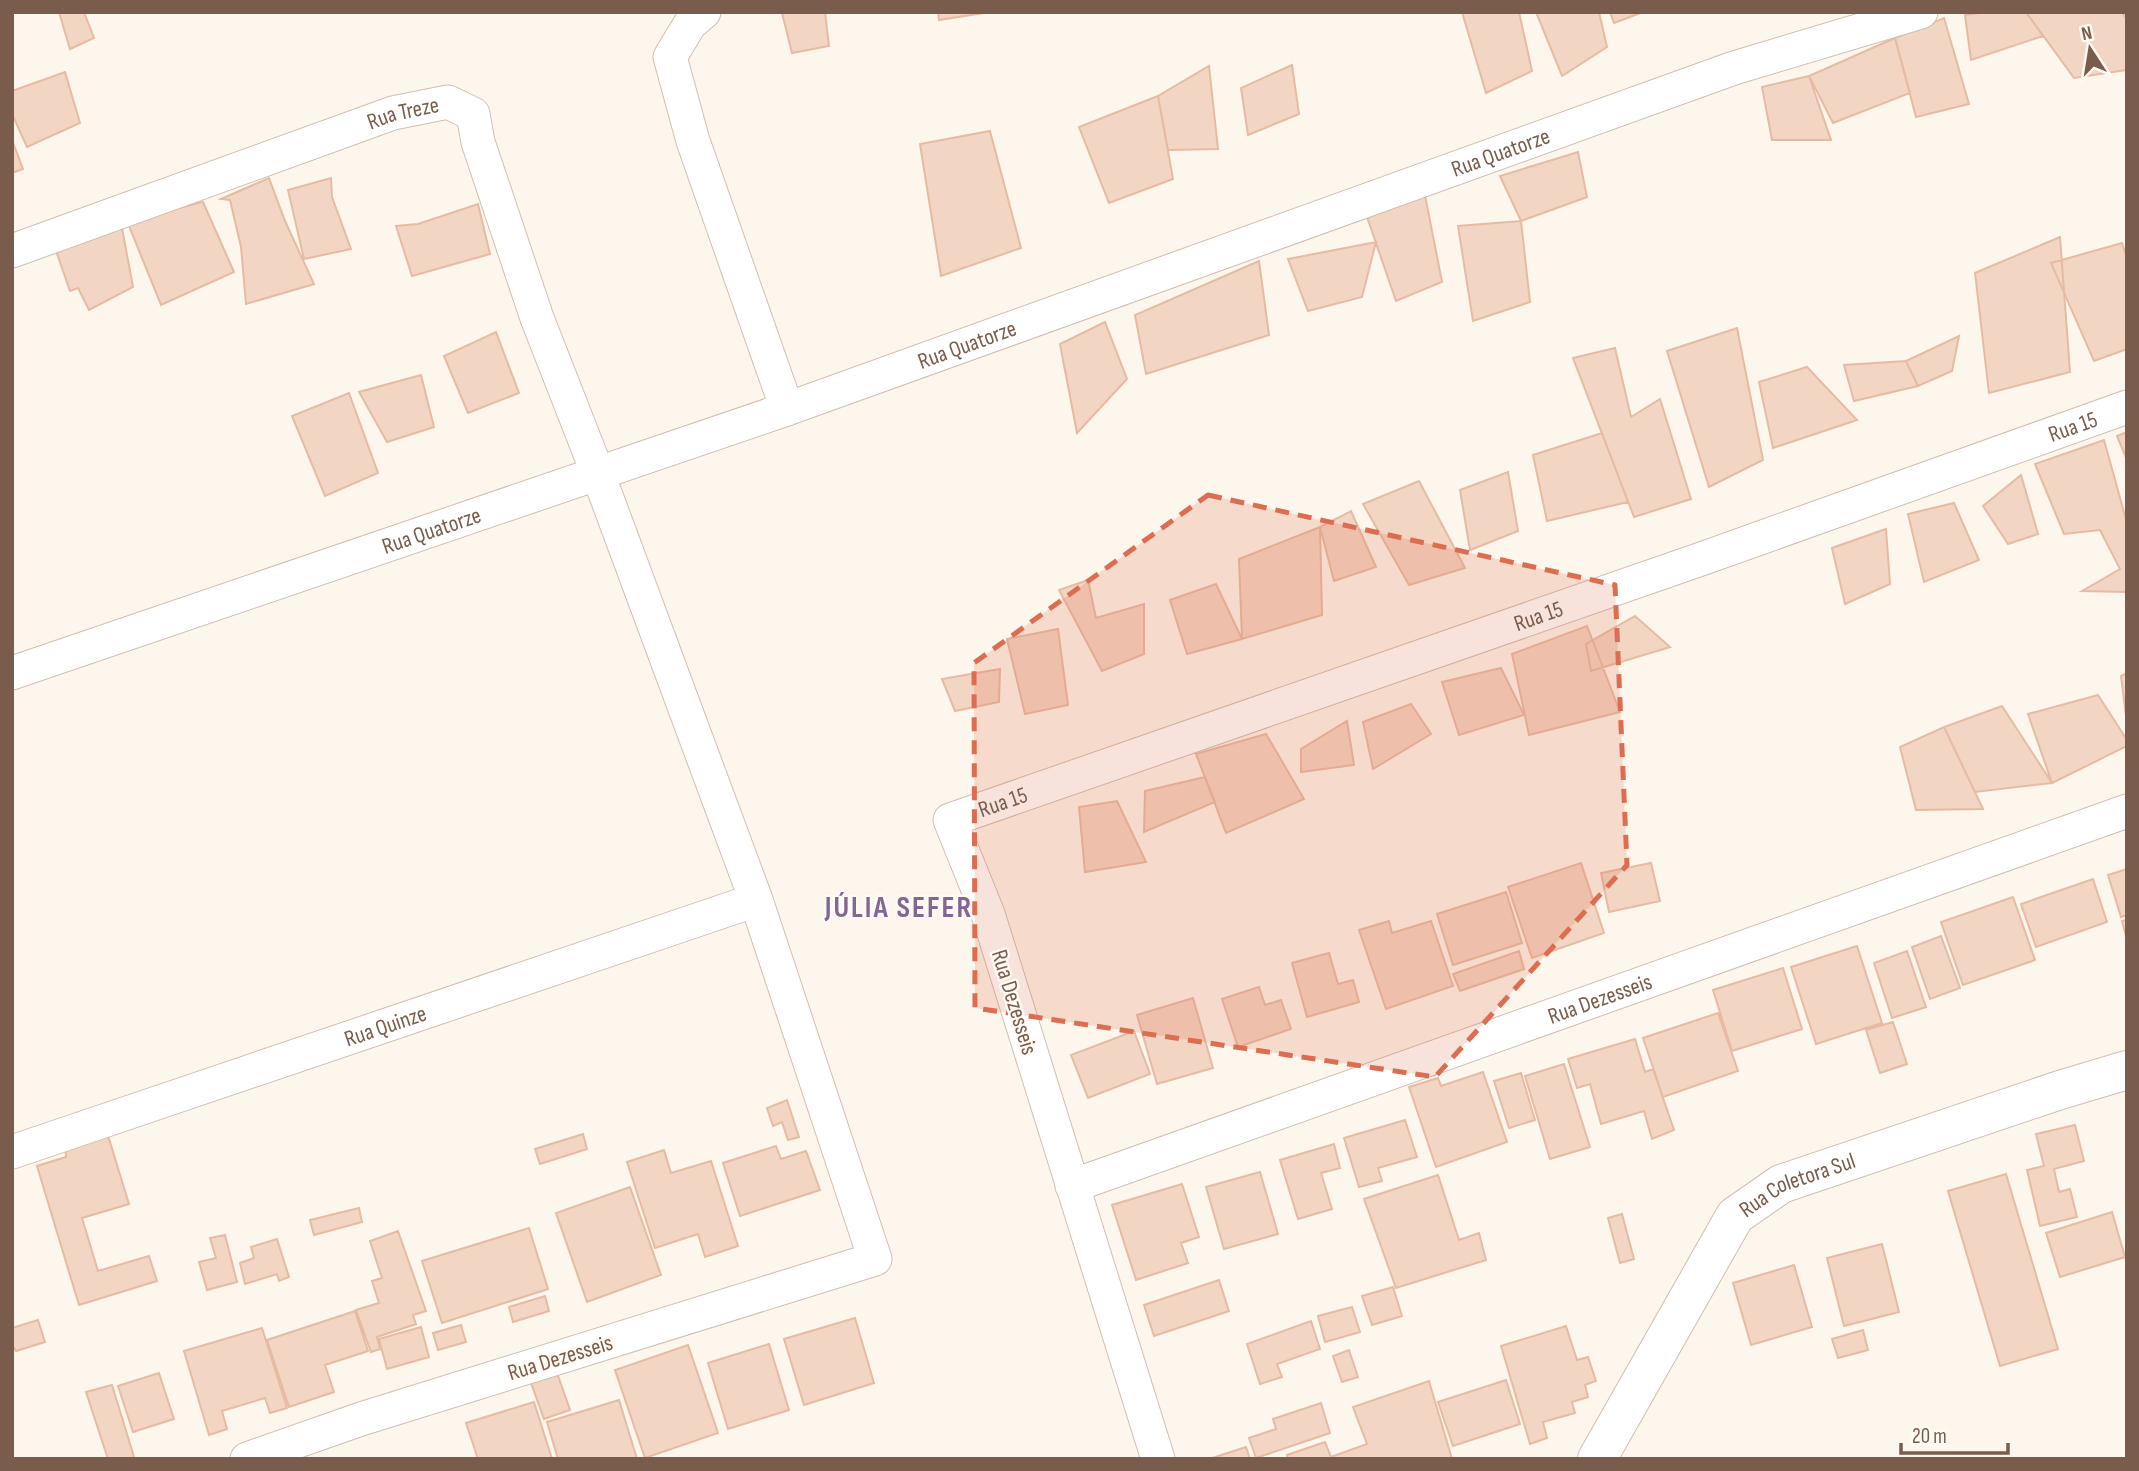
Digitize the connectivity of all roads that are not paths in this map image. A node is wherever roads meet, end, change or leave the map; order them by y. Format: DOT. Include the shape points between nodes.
graph roads {
  1 [pos="704,12"];
  2 [pos="1921,12"];
  3 [pos="12,251"];
  4 [pos="2127,407"];
  5 [pos="787,408"];
  6 [pos="598,474"];
  7 [pos="12,673"];
  8 [pos="2127,811"];
  9 [pos="950,820"];
  10 [pos="756,900"];
  11 [pos="2127,1070"];
  12 [pos="12,1152"];
  13 [pos="1072,1186"];
  14 [pos="247,1459"];
  15 [pos="1158,1459"];
  16 [pos="1597,1459"];
  1 -- 5 [label="street" via="690,24 670,57 693,141"];
  2 -- 5 [label="street, Rua Quatorze" via="1734,68"];
  3 -- 6 [label="street, Rua Treze" via="393,113 449,102 473,114 478,142 537,318"];
  4 -- 9 [label="street, Rua 15"];
  5 -- 6 [label="street, Rua Quatorze"];
  6 -- 7 [label="street, Rua Quatorze"];
  6 -- 10 [label="street"];
  8 -- 13 [label="street, Rua Dezesseis"];
  9 -- 13 [label="street, Rua Dezesseis" via="988,914"];
  10 -- 12 [label="street, Rua Quinze"];
  10 -- 14 [label="street, Rua Dezesseis" via="875,1259 361,1419"];
  11 -- 16 [label="street, Rua Coletora Sul" via="1781,1184 1735,1216"];
  13 -- 15 [label="street, Rua Dezesseis"];
}
